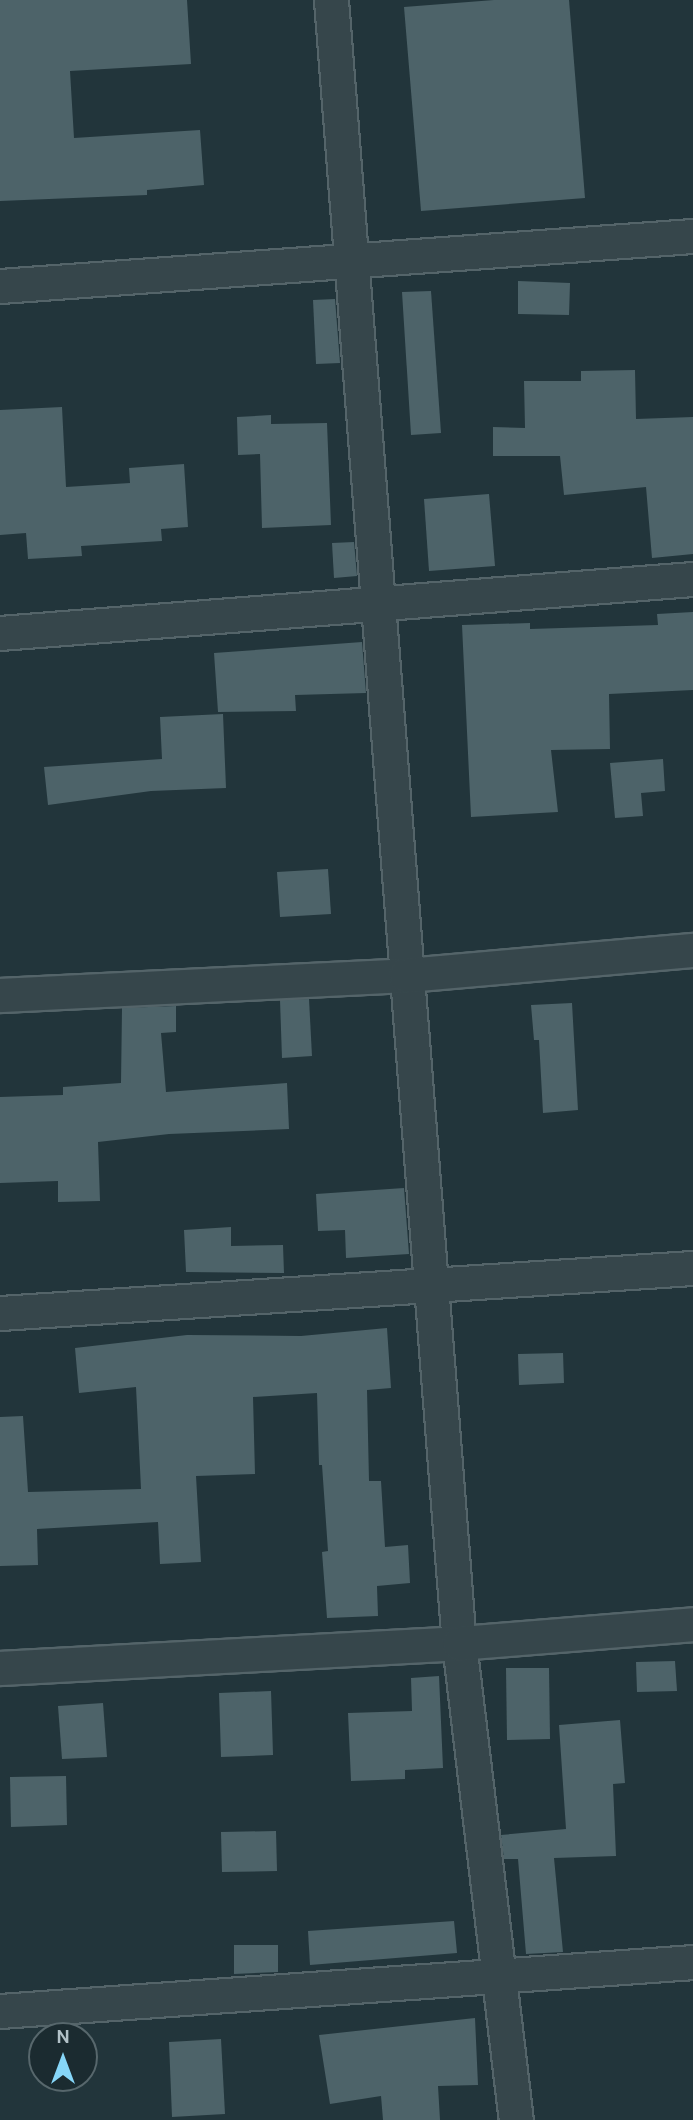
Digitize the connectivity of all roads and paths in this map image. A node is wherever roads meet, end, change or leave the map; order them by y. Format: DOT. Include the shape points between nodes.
graph roads {
  1 [pos="331,0"];
  2 [pos="693,236"];
  3 [pos="351,259"];
  4 [pos="0,286"];
  5 [pos="693,579"];
  6 [pos="378,602"];
  7 [pos="0,633"];
  8 [pos="693,950"];
  9 [pos="406,975"];
  10 [pos="0,995"];
  11 [pos="693,1268"];
  12 [pos="431,1286"];
  13 [pos="0,1313"];
  14 [pos="693,1624"];
  15 [pos="459,1643"];
  16 [pos="0,1668"];
  17 [pos="693,1962"];
  18 [pos="499,1976"];
  19 [pos="0,2011"];
  20 [pos="516,2120"];
  1 -- 3 [label="street"];
  2 -- 3 [label="street"];
  3 -- 4 [label="street"];
  3 -- 6 [label="street"];
  5 -- 6 [label="street"];
  6 -- 7 [label="street"];
  6 -- 9 [label="street"];
  8 -- 9 [label="street"];
  9 -- 10 [label="street"];
  9 -- 12 [label="street"];
  11 -- 12 [label="street"];
  12 -- 13 [label="street"];
  12 -- 15 [label="street"];
  14 -- 15 [label="street"];
  15 -- 16 [label="street"];
  15 -- 18 [label="street"];
  17 -- 18 [label="street"];
  18 -- 19 [label="street"];
  18 -- 20 [label="street"];
}
